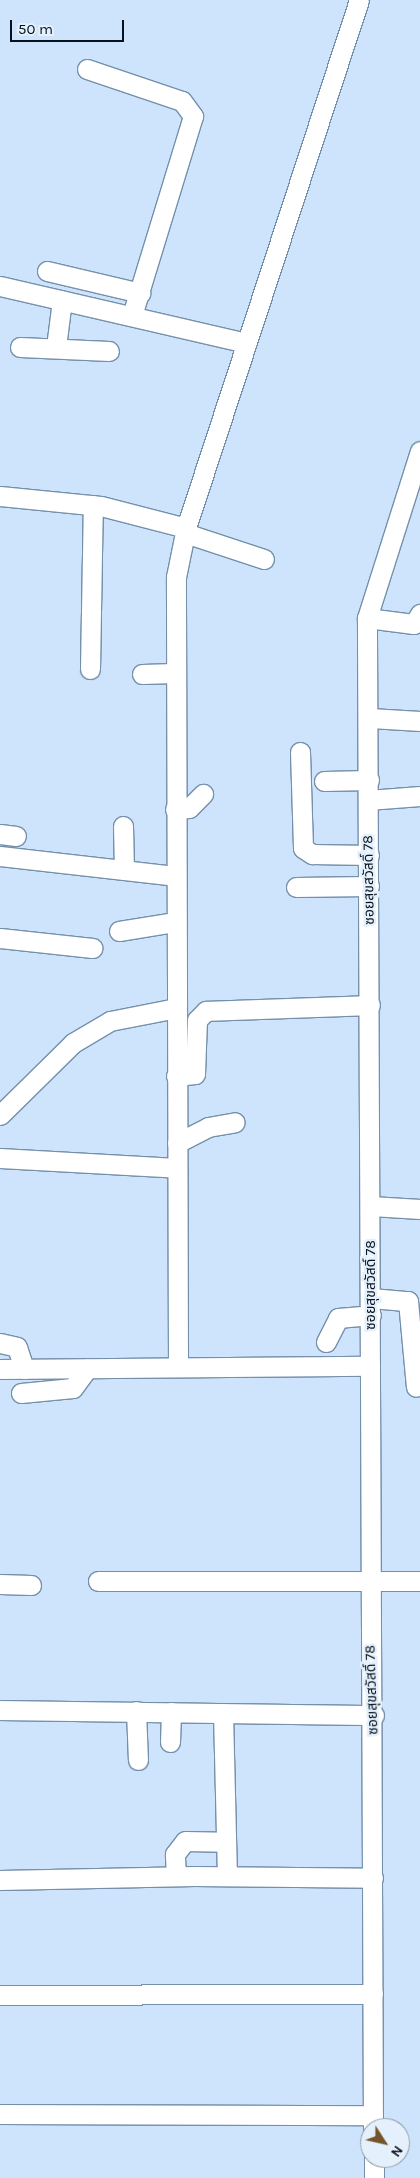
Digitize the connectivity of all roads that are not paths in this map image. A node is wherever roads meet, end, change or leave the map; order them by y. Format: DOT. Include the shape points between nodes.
graph roads {
  1 [pos="359,0"];
  2 [pos="88,69"];
  3 [pos="47,271"];
  4 [pos="0,286"];
  5 [pos="140,293"];
  6 [pos="62,300"];
  7 [pos="132,316"];
  8 [pos="247,343"];
  9 [pos="20,347"];
  10 [pos="56,347"];
  11 [pos="109,351"];
  12 [pos="420,451"];
  13 [pos="0,496"];
  14 [pos="93,505"];
  15 [pos="186,531"];
  16 [pos="264,560"];
  17 [pos="420,614"];
  18 [pos="366,618"];
  19 [pos="90,669"];
  20 [pos="174,673"];
  21 [pos="142,674"];
  22 [pos="370,718"];
  23 [pos="420,721"];
  24 [pos="300,752"];
  25 [pos="369,780"];
  26 [pos="324,781"];
  27 [pos="203,794"];
  28 [pos="420,796"];
  29 [pos="368,800"];
  30 [pos="175,809"];
  31 [pos="123,826"];
  32 [pos="369,855"];
  33 [pos="0,856"];
  34 [pos="124,870"];
  35 [pos="175,876"];
  36 [pos="369,886"];
  37 [pos="296,887"];
  38 [pos="175,922"];
  39 [pos="119,931"];
  40 [pos="0,938"];
  41 [pos="92,948"];
  42 [pos="370,1005"];
  43 [pos="176,1008"];
  44 [pos="176,1076"];
  45 [pos="0,1115"];
  46 [pos="235,1122"];
  47 [pos="177,1143"];
  48 [pos="0,1158"];
  49 [pos="177,1168"];
  50 [pos="371,1206"];
  51 [pos="420,1209"];
  52 [pos="371,1306"];
  53 [pos="326,1342"];
  54 [pos="0,1343"];
  55 [pos="370,1366"];
  56 [pos="178,1367"];
  57 [pos="0,1368"];
  58 [pos="24,1369"];
  59 [pos="87,1369"];
  60 [pos="416,1387"];
  61 [pos="21,1392"];
  62 [pos="98,1581"];
  63 [pos="420,1581"];
  64 [pos="369,1582"];
  65 [pos="0,1584"];
  66 [pos="31,1585"];
  67 [pos="0,1710"];
  68 [pos="136,1711"];
  69 [pos="171,1712"];
  70 [pos="223,1713"];
  71 [pos="374,1715"];
  72 [pos="170,1742"];
  73 [pos="138,1760"];
  74 [pos="224,1842"];
  75 [pos="176,1876"];
  76 [pos="227,1876"];
  77 [pos="374,1878"];
  78 [pos="0,1880"];
  79 [pos="373,1994"];
  80 [pos="0,1995"];
  81 [pos="0,2114"];
  82 [pos="373,2118"];
  83 [pos="360,2122"];
  1 -- 8 [label="street"];
  2 -- 5 [label="street" via="182,101 193,116"];
  3 -- 5 [label="street"];
  4 -- 6 [label="street"];
  5 -- 7 [label="street"];
  6 -- 7 [label="street"];
  6 -- 10 [label="street"];
  7 -- 8 [label="street"];
  8 -- 15 [label="street"];
  9 -- 10 [label="street"];
  10 -- 11 [label="street"];
  12 -- 18 [label="street, ซอยสุขสวัสดิ์ 78"];
  13 -- 14 [label="street"];
  14 -- 15 [label="street"];
  14 -- 19 [label="street"];
  15 -- 16 [label="street"];
  15 -- 20 [label="street" via="176,576"];
  17 -- 18 [label="street" via="414,624"];
  18 -- 22 [label="street, ซอยสุขสวัสดิ์ 78"];
  20 -- 21 [label="street"];
  20 -- 30 [label="street"];
  22 -- 23 [label="street"];
  22 -- 25 [label="street, ซอยสุขสวัสดิ์ 78"];
  24 -- 32 [label="street" via="303,848 312,854"];
  25 -- 26 [label="street"];
  25 -- 29 [label="street, ซอยสุขสวัสดิ์ 78"];
  27 -- 30 [label="street" via="189,808"];
  28 -- 29 [label="street"];
  29 -- 32 [label="street, ซอยสุขสวัสดิ์ 78"];
  30 -- 35 [label="street"];
  31 -- 34 [label="street"];
  32 -- 36 [label="street, ซอยสุขสวัสดิ์ 78"];
  33 -- 34 [label="street"];
  34 -- 35 [label="street"];
  35 -- 38 [label="street"];
  36 -- 37 [label="street"];
  36 -- 42 [label="street, ซอยสุขสวัสดิ์ 78"];
  38 -- 39 [label="street"];
  38 -- 43 [label="street"];
  40 -- 41 [label="street"];
  42 -- 44 [label="street" via="206,1012 198,1020 195,1074"];
  42 -- 50 [label="street, ซอยสุขสวัสดิ์ 78"];
  43 -- 44 [label="street"];
  43 -- 45 [label="street" via="102,1025 73,1043"];
  44 -- 47 [label="street"];
  46 -- 47 [label="street" via="208,1127"];
  47 -- 49 [label="street"];
  48 -- 49 [label="street"];
  49 -- 56 [label="street"];
  50 -- 51 [label="street"];
  50 -- 52 [label="street, ซอยสุขสวัสดิ์ 78"];
  52 -- 53 [label="street" via="338,1318"];
  52 -- 55 [label="street, ซอยสุขสวัสดิ์ 78"];
  52 -- 60 [label="street" via="408,1301"];
  54 -- 58 [label="street" via="17,1347"];
  55 -- 56 [label="street"];
  55 -- 64 [label="street, ซอยสุขสวัสดิ์ 78"];
  56 -- 59 [label="street"];
  57 -- 58 [label="street"];
  58 -- 59 [label="street"];
  59 -- 61 [label="street" via="73,1388"];
  62 -- 64 [label="street"];
  63 -- 64 [label="street"];
  64 -- 71 [label="street, ซอยสุขสวัสดิ์ 78"];
  65 -- 66 [label="street"];
  67 -- 68 [label="street"];
  68 -- 69 [label="street"];
  68 -- 73 [label="street"];
  69 -- 70 [label="street"];
  69 -- 72 [label="street"];
  70 -- 71 [label="street"];
  70 -- 74 [label="street"];
  71 -- 77 [label="street, ซอยสุขสวัสดิ์ 78"];
  74 -- 75 [label="street" via="185,1841 175,1854"];
  74 -- 76 [label="street"];
  75 -- 76 [label="street"];
  75 -- 78 [label="street"];
  76 -- 77 [label="street"];
  77 -- 79 [label="street, ซอยสุขสวัสดิ์ 78"];
  79 -- 80 [label="street"];
  79 -- 82 [label="street, ซอยสุขสวัสดิ์ 78"];
  81 -- 83 [label="street"];
}
